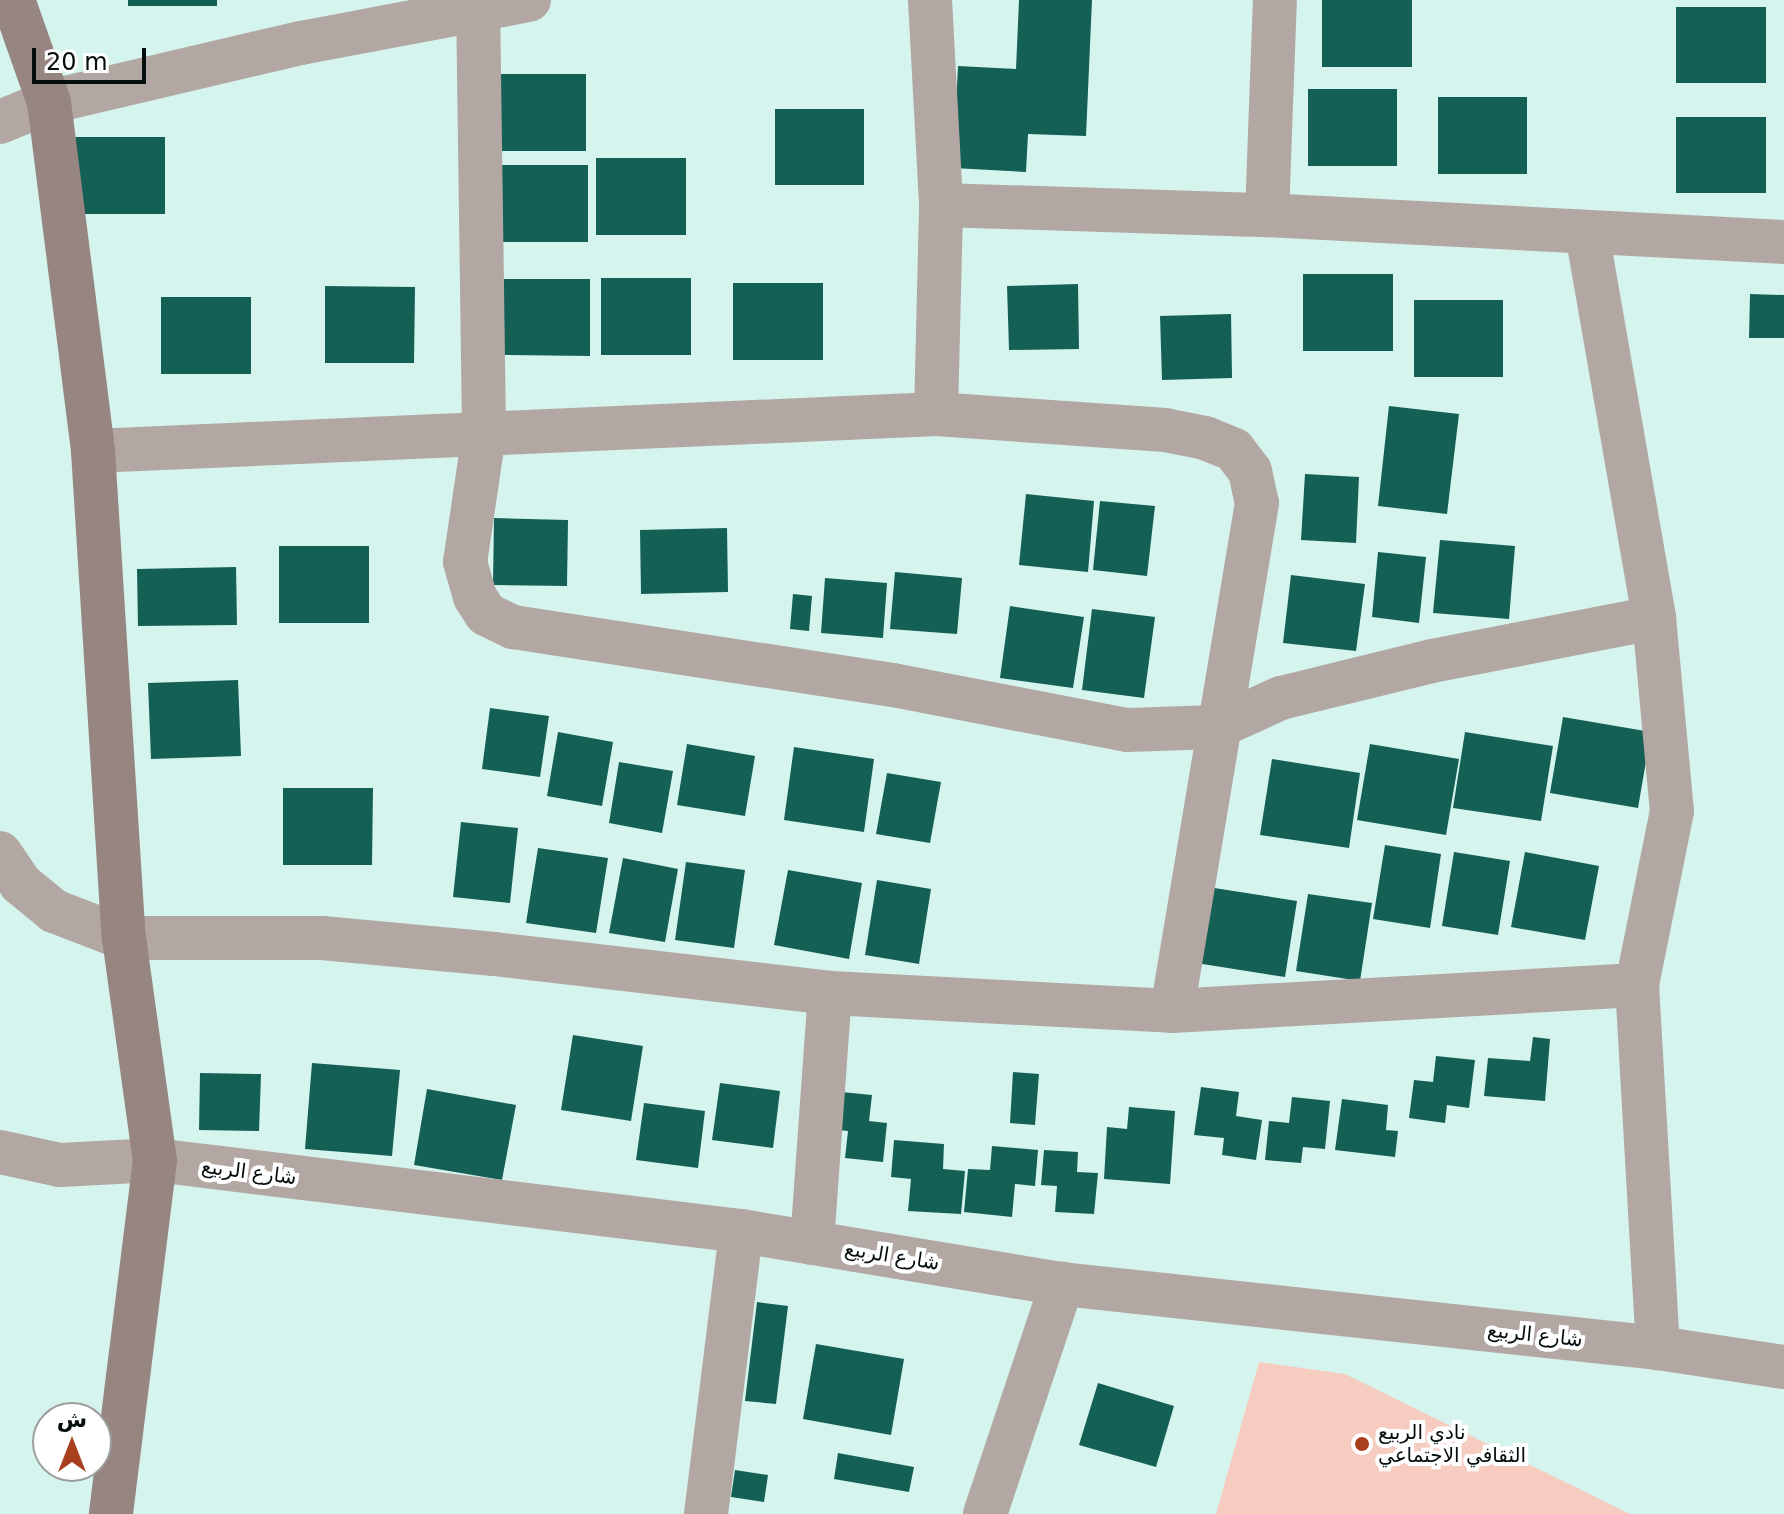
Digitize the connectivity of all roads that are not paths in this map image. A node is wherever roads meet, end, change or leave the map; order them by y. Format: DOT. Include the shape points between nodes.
graph roads {
  1 [pos="13,0"];
  2 [pos="529,0"];
  3 [pos="930,0"];
  4 [pos="1275,0"];
  5 [pos="479,4"];
  6 [pos="49,102"];
  7 [pos="0,122"];
  8 [pos="941,205"];
  9 [pos="1267,215"];
  10 [pos="1587,233"];
  11 [pos="1784,242"];
  12 [pos="936,414"];
  13 [pos="484,434"];
  14 [pos="93,451"];
  15 [pos="1654,618"];
  16 [pos="1217,727"];
  17 [pos="0,853"];
  18 [pos="124,938"];
  19 [pos="1637,985"];
  20 [pos="830,993"];
  21 [pos="1172,1011"];
  22 [pos="0,1152"];
  23 [pos="155,1160"];
  24 [pos="741,1231"];
  25 [pos="812,1243"];
  26 [pos="1062,1284"];
  27 [pos="1658,1348"];
  28 [pos="1784,1367"];
  29 [pos="111,1514"];
  30 [pos="706,1514"];
  31 [pos="985,1514"];
  1 -- 6 [label="main road"];
  2 -- 5 [label="street"];
  3 -- 8 [label="street"];
  4 -- 9 [label="street"];
  5 -- 6 [label="street"];
  5 -- 13 [label="street"];
  6 -- 7 [label="street"];
  6 -- 14 [label="main road"];
  8 -- 9 [label="street"];
  8 -- 12 [label="street"];
  9 -- 10 [label="street"];
  10 -- 11 [label="street"];
  10 -- 15 [label="street"];
  12 -- 13 [label="street"];
  12 -- 16 [label="street" via="1165,430 1234,450 1250,471 1257,503"];
  13 -- 14 [label="street"];
  13 -- 16 [label="street" via="465,562 486,614 513,627 893,685 1127,730"];
  14 -- 18 [label="main road"];
  15 -- 16 [label="street" via="1432,661 1296,695"];
  15 -- 19 [label="street" via="1672,811"];
  16 -- 21 [label="street"];
  17 -- 18 [label="street" via="21,884 54,911"];
  18 -- 20 [label="street" via="322,938"];
  18 -- 23 [label="main road"];
  19 -- 21 [label="street"];
  19 -- 27 [label="street"];
  20 -- 21 [label="street"];
  20 -- 25 [label="street"];
  22 -- 23 [label="street, شارع الربيع" via="60,1165"];
  23 -- 24 [label="street, شارع الربيع"];
  23 -- 29 [label="main road"];
  24 -- 25 [label="street, شارع الربيع"];
  24 -- 30 [label="street"];
  25 -- 26 [label="street, شارع الربيع"];
  26 -- 27 [label="street, شارع الربيع"];
  26 -- 31 [label="street"];
  27 -- 28 [label="street, شارع الربيع"];
}
